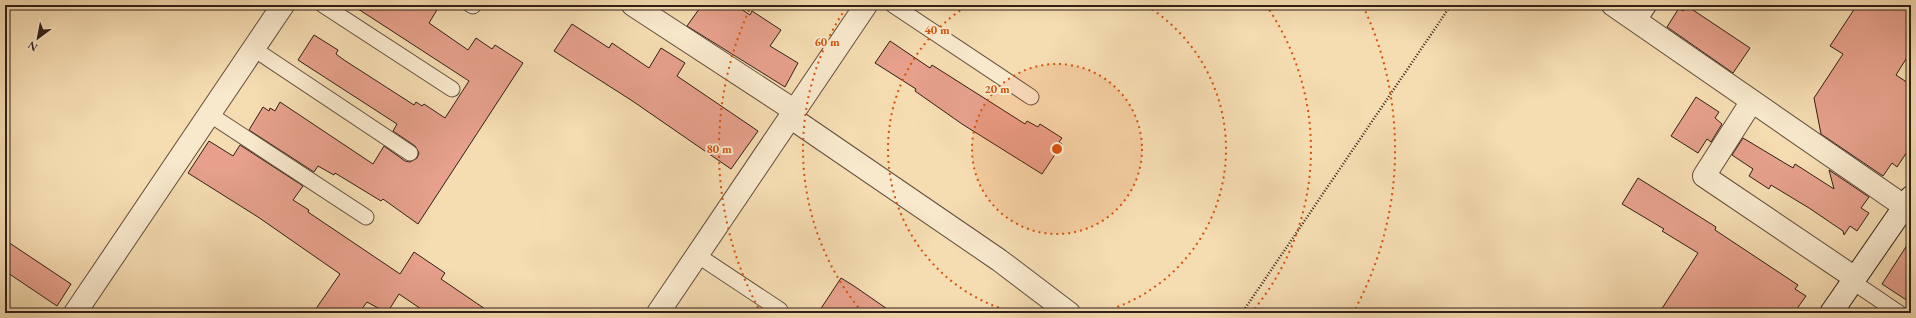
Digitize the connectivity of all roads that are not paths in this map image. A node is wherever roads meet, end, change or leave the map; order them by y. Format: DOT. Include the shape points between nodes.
graph roads {
  1 [pos="283,5"];
  2 [pos="323,5"];
  3 [pos="634,5"];
  4 [pos="866,5"];
  5 [pos="894,5"];
  6 [pos="1613,5"];
  7 [pos="1640,12"];
  8 [pos="254,49"];
  9 [pos="452,89"];
  10 [pos="1031,97"];
  11 [pos="1752,101"];
  12 [pos="209,114"];
  13 [pos="792,114"];
  14 [pos="410,153"];
  15 [pos="1909,205"];
  16 [pos="366,217"];
  17 [pos="697,255"];
  18 [pos="1854,280"];
  19 [pos="780,310"];
  20 [pos="75,313"];
  21 [pos="658,313"];
  22 [pos="1069,313"];
  23 [pos="1831,313"];
  24 [pos="1898,313"];
  1 -- 8 [label="street"];
  2 -- 9 [label="lane"];
  3 -- 13 [label="street"];
  4 -- 13 [label="street"];
  5 -- 10 [label="lane"];
  6 -- 7 [label="street"];
  7 -- 11 [label="street"];
  8 -- 12 [label="street"];
  8 -- 14 [label="lane"];
  11 -- 15 [label="street"];
  11 -- 18 [label="street" via="1704,176"];
  12 -- 16 [label="lane"];
  12 -- 20 [label="street"];
  13 -- 17 [label="street"];
  13 -- 22 [label="street" via="1000,260"];
  15 -- 18 [label="street"];
  17 -- 19 [label="lane"];
  17 -- 21 [label="street"];
  18 -- 23 [label="street"];
  18 -- 24 [label="lane"];
}
